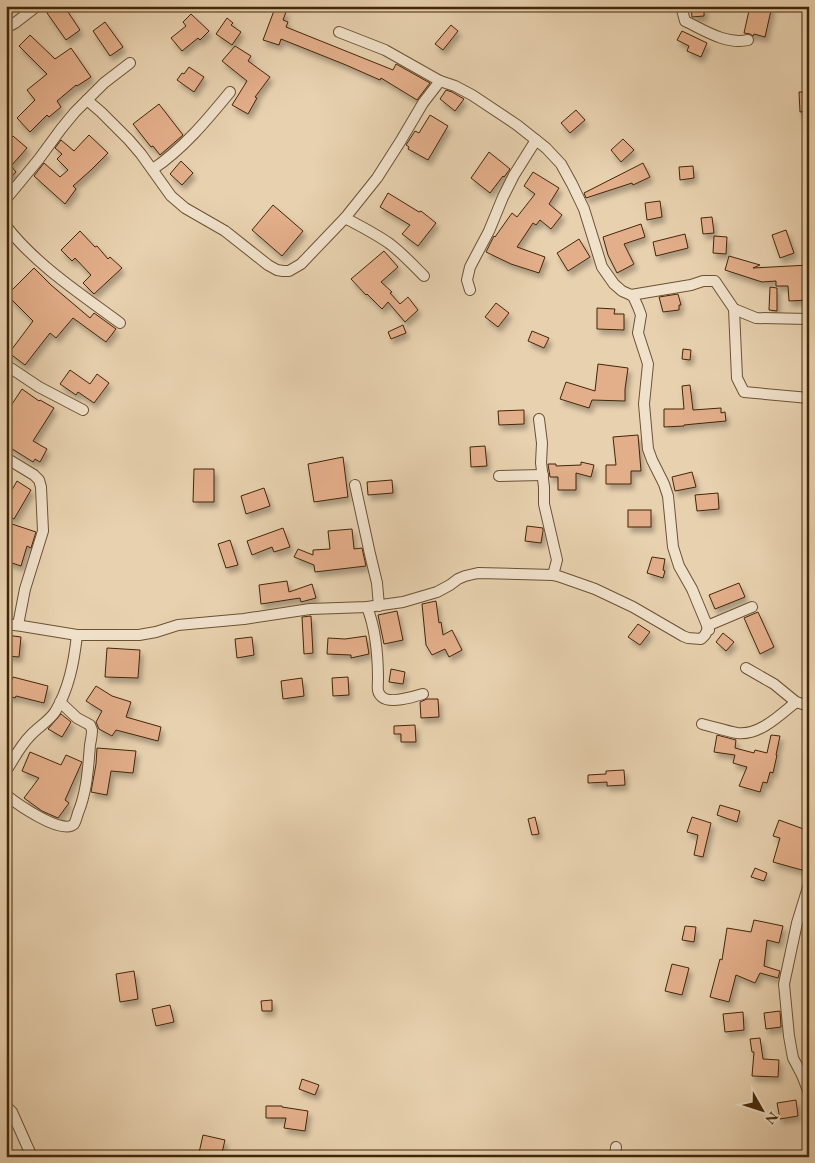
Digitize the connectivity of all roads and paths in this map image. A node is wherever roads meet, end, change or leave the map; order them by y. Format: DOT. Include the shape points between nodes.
graph roads {
  1 [pos="37,6"];
  2 [pos="681,6"];
  3 [pos="6,28"];
  4 [pos="339,32"];
  5 [pos="748,40"];
  6 [pos="130,63"];
  7 [pos="440,81"];
  8 [pos="230,92"];
  9 [pos="86,100"];
  10 [pos="536,140"];
  11 [pos="152,170"];
  12 [pos="6,199"];
  13 [pos="346,218"];
  14 [pos="6,226"];
  15 [pos="424,276"];
  16 [pos="470,290"];
  17 [pos="631,295"];
  18 [pos="734,309"];
  19 [pos="809,320"];
  20 [pos="120,323"];
  21 [pos="6,365"];
  22 [pos="809,398"];
  23 [pos="83,410"];
  24 [pos="539,419"];
  25 [pos="6,458"];
  26 [pos="543,475"];
  27 [pos="498,476"];
  28 [pos="355,485"];
  29 [pos="553,574"];
  30 [pos="379,606"];
  31 [pos="367,607"];
  32 [pos="752,607"];
  33 [pos="6,624"];
  34 [pos="18,625"];
  35 [pos="707,626"];
  36 [pos="76,635"];
  37 [pos="746,668"];
  38 [pos="423,694"];
  39 [pos="60,702"];
  40 [pos="796,702"];
  41 [pos="809,706"];
  42 [pos="702,724"];
  43 [pos="6,771"];
  44 [pos="6,795"];
  45 [pos="809,884"];
  46 [pos="809,1093"];
  47 [pos="6,1106"];
  48 [pos="32,1157"];
  1 -- 3 [label="street"];
  2 -- 5 [label="street" via="685,21 717,36 738,42"];
  4 -- 7 [label="street" via="385,50"];
  6 -- 9 [label="street"];
  7 -- 10 [label="street" via="472,95"];
  7 -- 13 [label="street" via="378,178"];
  8 -- 11 [label="street" via="190,138"];
  9 -- 11 [label="street" via="114,125"];
  9 -- 12 [label="street"];
  10 -- 16 [label="street" via="503,196 470,267 467,280"];
  10 -- 17 [label="street" via="561,164 572,184 584,209 602,267 622,290"];
  11 -- 13 [label="street" via="171,196 185,208 225,231 277,270 289,271 300,264"];
  13 -- 15 [label="street" via="388,243"];
  14 -- 20 [label="street" via="30,252"];
  17 -- 18 [label="street" via="715,281"];
  17 -- 35 [label="street" via="640,315 638,333 648,364 644,404 648,449 668,496 673,547 679,566"];
  18 -- 19 [label="street" via="756,318"];
  18 -- 22 [label="street" via="736,378 744,392"];
  21 -- 23 [label="street"];
  24 -- 26 [label="street"];
  25 -- 34 [label="street" via="34,475 41,487 43,531"];
  26 -- 27 [label="street"];
  26 -- 29 [label="street" via="544,504 557,560"];
  28 -- 30 [label="street" via="377,583"];
  29 -- 30 [label="street" via="478,573 458,579 436,592"];
  29 -- 35 [label="street" via="633,607 688,638 701,639 709,630"];
  30 -- 31 [label="street"];
  31 -- 36 [label="street" via="310,609 178,625 138,635"];
  31 -- 38 [label="street" via="375,637 380,696 395,700"];
  32 -- 35 [label="street"];
  33 -- 34 [label="street"];
  34 -- 36 [label="street"];
  36 -- 39 [label="street" via="70,678"];
  37 -- 40 [label="street" via="774,684"];
  39 -- 43 [label="street" via="50,718 31,734"];
  39 -- 44 [label="street" via="92,730 86,788 74,824 61,826 37,816"];
  40 -- 41 [label="street"];
  40 -- 42 [label="street" via="770,723 748,733"];
  45 -- 46 [label="street" via="784,984 793,1058"];
  47 -- 48 [label="street" via="12,1112"];
}
